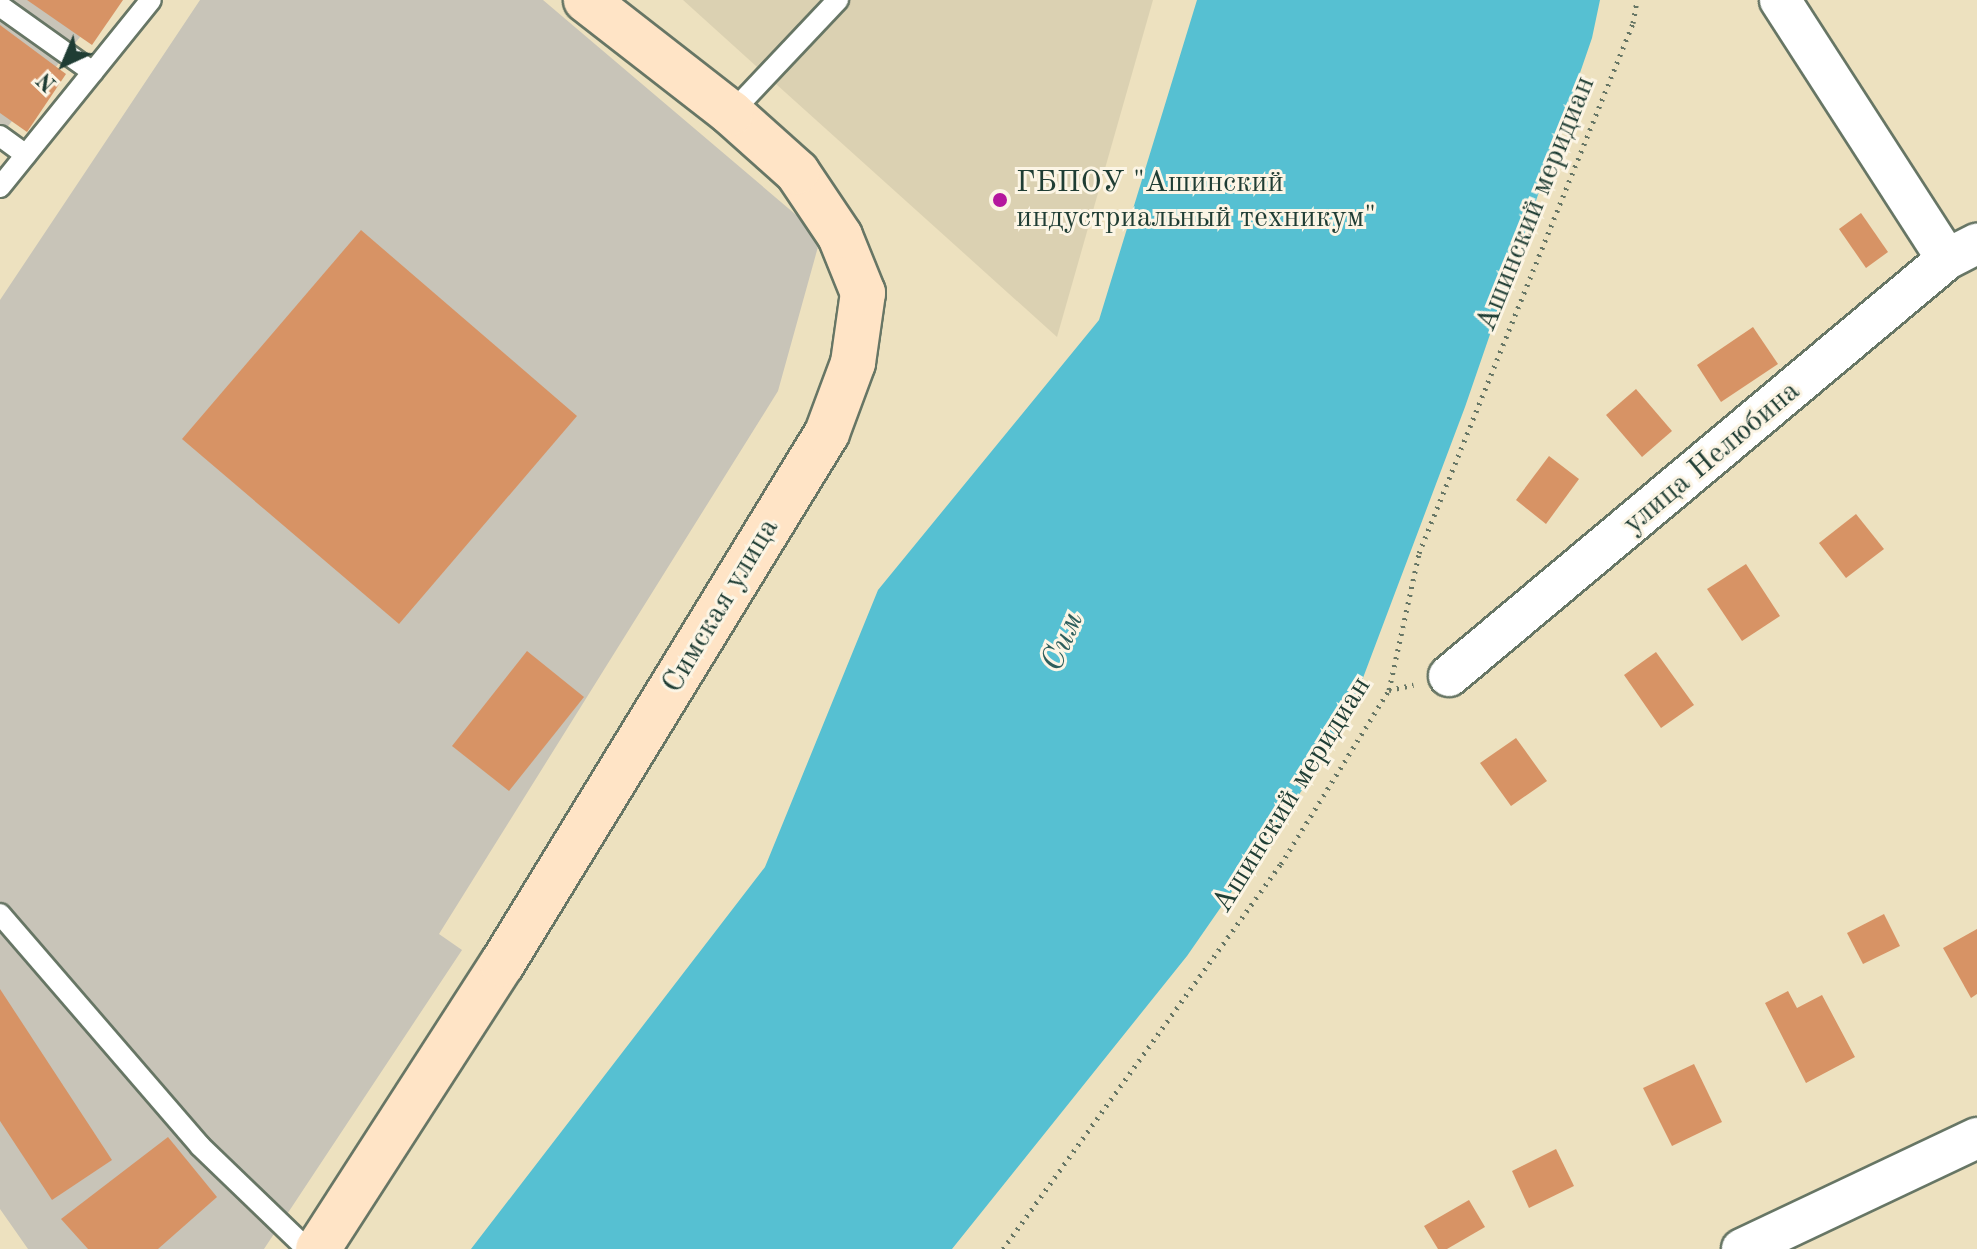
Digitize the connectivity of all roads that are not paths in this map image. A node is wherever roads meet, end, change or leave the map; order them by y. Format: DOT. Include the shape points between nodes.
graph roads {
  1 [pos="151,0"];
  2 [pos="586,0"];
  3 [pos="838,0"];
  4 [pos="1780,0"];
  5 [pos="0,6"];
  6 [pos="93,72"];
  7 [pos="731,113"];
  8 [pos="0,136"];
  9 [pos="26,155"];
  10 [pos="0,187"];
  11 [pos="1962,252"];
  12 [pos="1449,676"];
  13 [pos="0,914"];
  14 [pos="1977,1138"];
  15 [pos="307,1249"];
  16 [pos="318,1249"];
  17 [pos="1742,1249"];
  1 -- 6 [label="lane"];
  2 -- 7 [label="main road, Симская улица"];
  3 -- 7 [label="lane"];
  4 -- 11 [label="street"];
  5 -- 6 [label="lane"];
  6 -- 9 [label="lane"];
  7 -- 16 [label="main road, Симская улица" via="797,172 840,236 863,293 853,363 818,446 502,964"];
  8 -- 9 [label="lane"];
  9 -- 10 [label="lane"];
  11 -- 12 [label="street, улица Нелюбина"];
  13 -- 15 [label="lane" via="200,1146"];
  14 -- 17 [label="street"];
}
